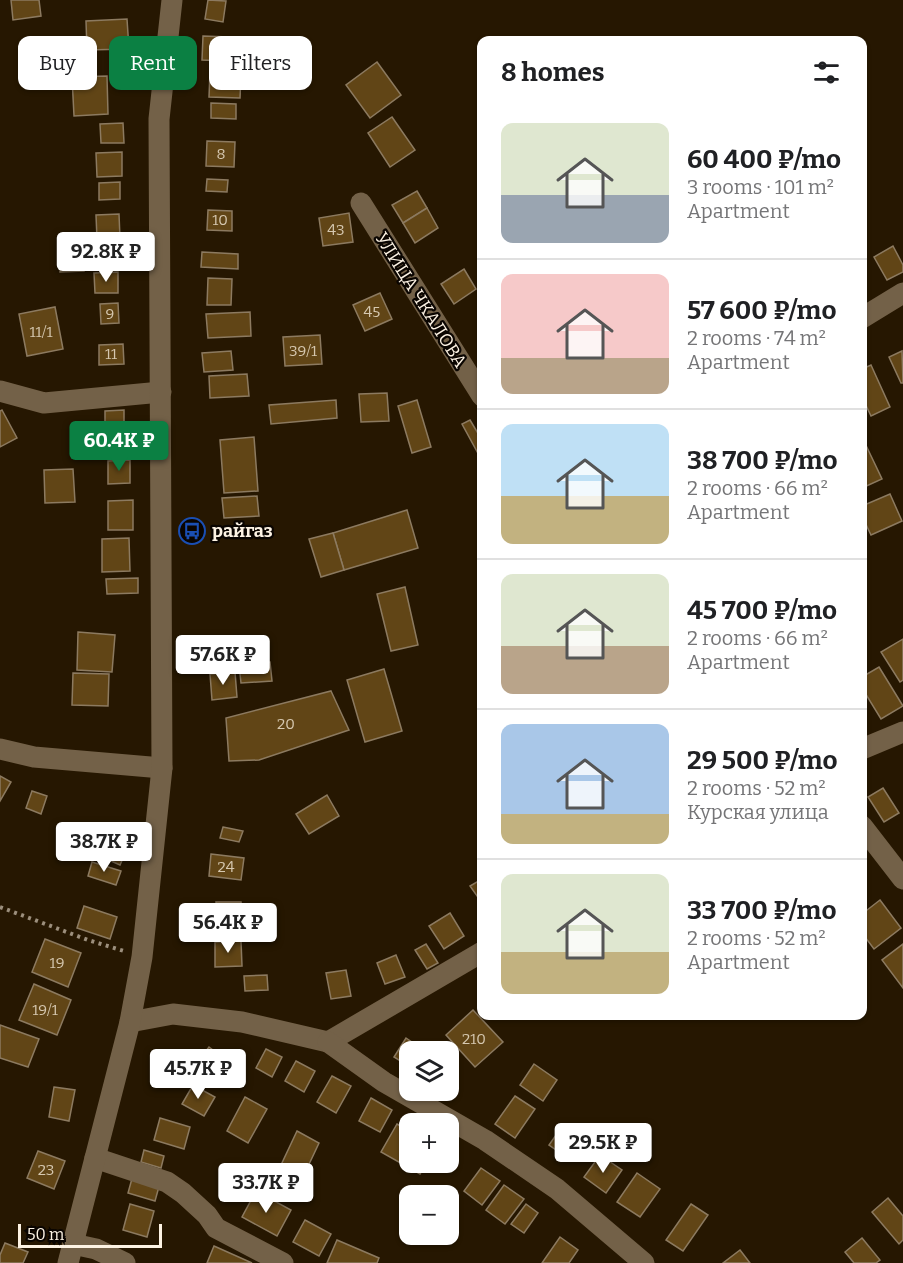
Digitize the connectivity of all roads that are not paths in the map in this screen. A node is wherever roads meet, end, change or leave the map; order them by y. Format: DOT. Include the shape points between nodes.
graph roads {
  1 [pos="172,0"];
  2 [pos="362,203"];
  3 [pos="903,293"];
  4 [pos="867,315"];
  5 [pos="477,388"];
  6 [pos="0,391"];
  7 [pos="160,392"];
  8 [pos="903,732"];
  9 [pos="867,747"];
  10 [pos="0,749"];
  11 [pos="162,768"];
  12 [pos="867,832"];
  13 [pos="903,879"];
  14 [pos="477,955"];
  15 [pos="130,1022"];
  16 [pos="328,1042"];
  17 [pos="95,1158"];
  18 [pos="70,1253"];
  19 [pos="125,1263"];
  20 [pos="283,1263"];
  21 [pos="644,1263"];
  1 -- 7 [label="street" via="159,119"];
  2 -- 5 [label="street, УЛИЦА ЧКАЛОВА"];
  3 -- 4 [label="street"];
  6 -- 7 [label="street" via="44,403"];
  7 -- 11 [label="street"];
  8 -- 9 [label="street"];
  10 -- 11 [label="street" via="34,757"];
  11 -- 15 [label="street" via="142,957"];
  12 -- 13 [label="street"];
  14 -- 16 [label="street"];
  15 -- 16 [label="street" via="173,1014 242,1022"];
  15 -- 17 [label="street"];
  16 -- 21 [label="street" via="384,1082 484,1140 557,1189"];
  17 -- 18 [label="street"];
  17 -- 20 [label="street" via="167,1182 207,1215 216,1228"];
  18 -- 19 [label="street" via="96,1249"];
}
